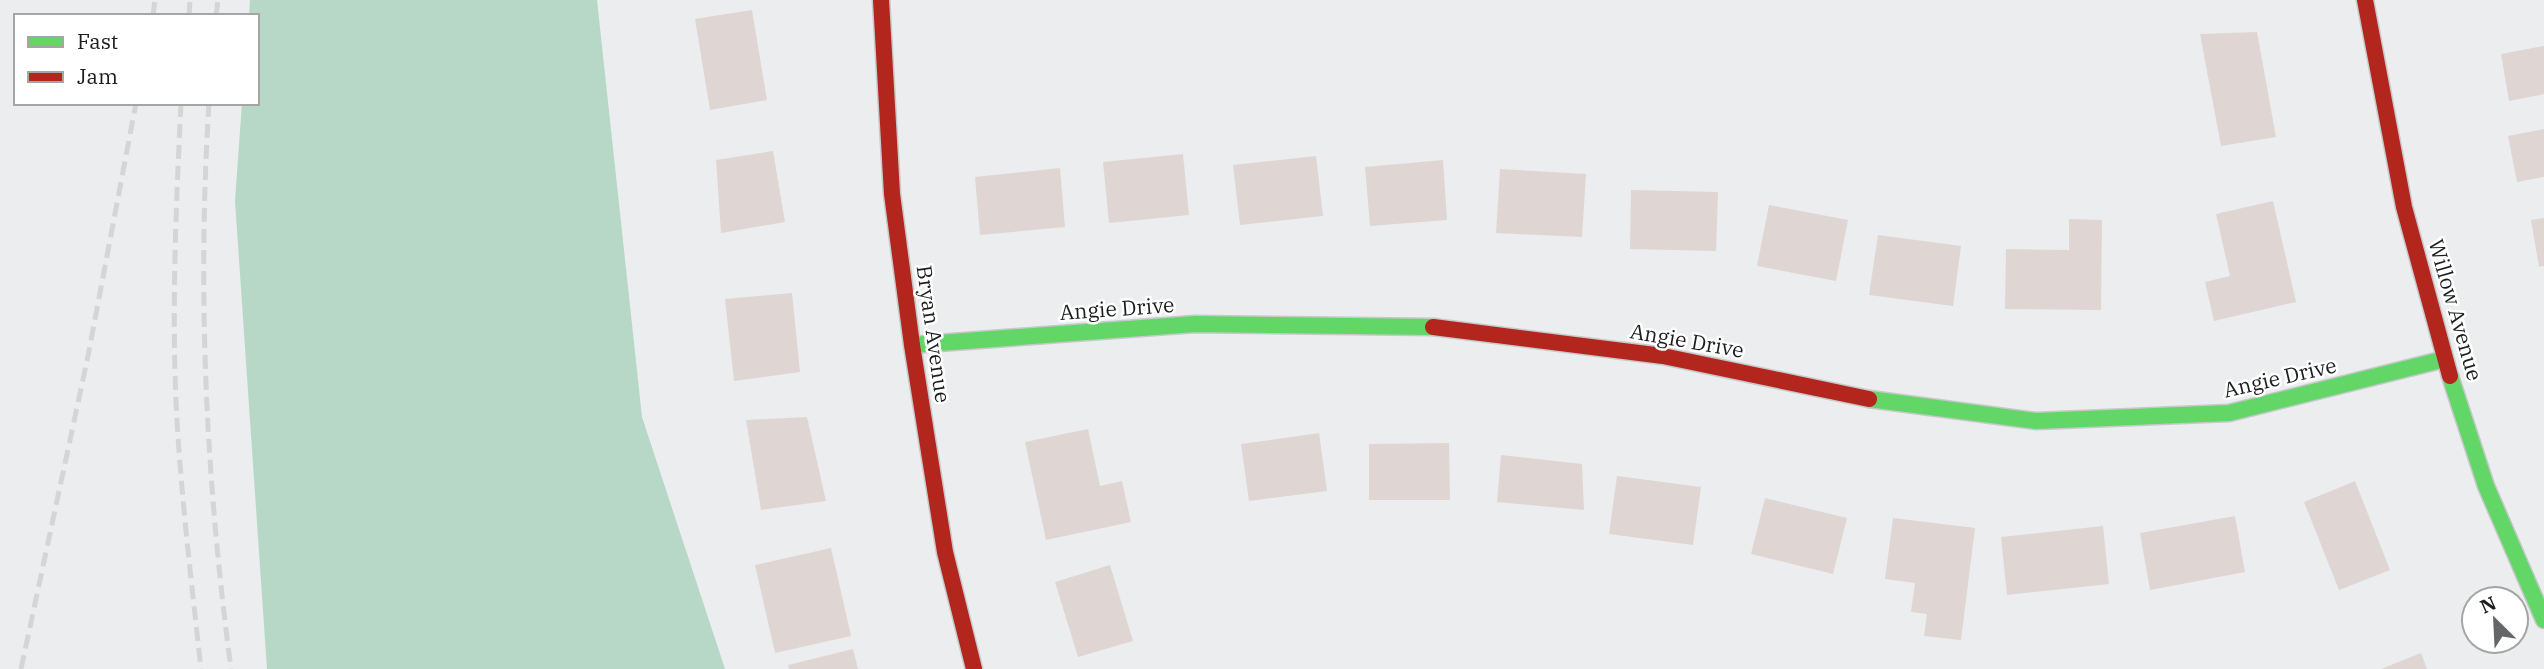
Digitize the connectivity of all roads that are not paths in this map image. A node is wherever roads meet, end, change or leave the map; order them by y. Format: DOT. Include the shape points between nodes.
graph roads {
  1 [pos="881,0"];
  2 [pos="2365,0"];
  3 [pos="912,345"];
  4 [pos="2445,359"];
  5 [pos="2544,620"];
  6 [pos="974,669"];
  1 -- 3 [label="street, Bryan Avenue" via="892,194"];
  2 -- 4 [label="street, Willow Avenue" via="2404,207"];
  3 -- 4 [label="street, Angie Drive" via="1195,324 1442,327 1663,356 1884,402 2036,421 2229,413"];
  3 -- 6 [label="street, Bryan Avenue" via="945,552"];
  4 -- 5 [label="street, Willow Avenue" via="2486,486"];
}
